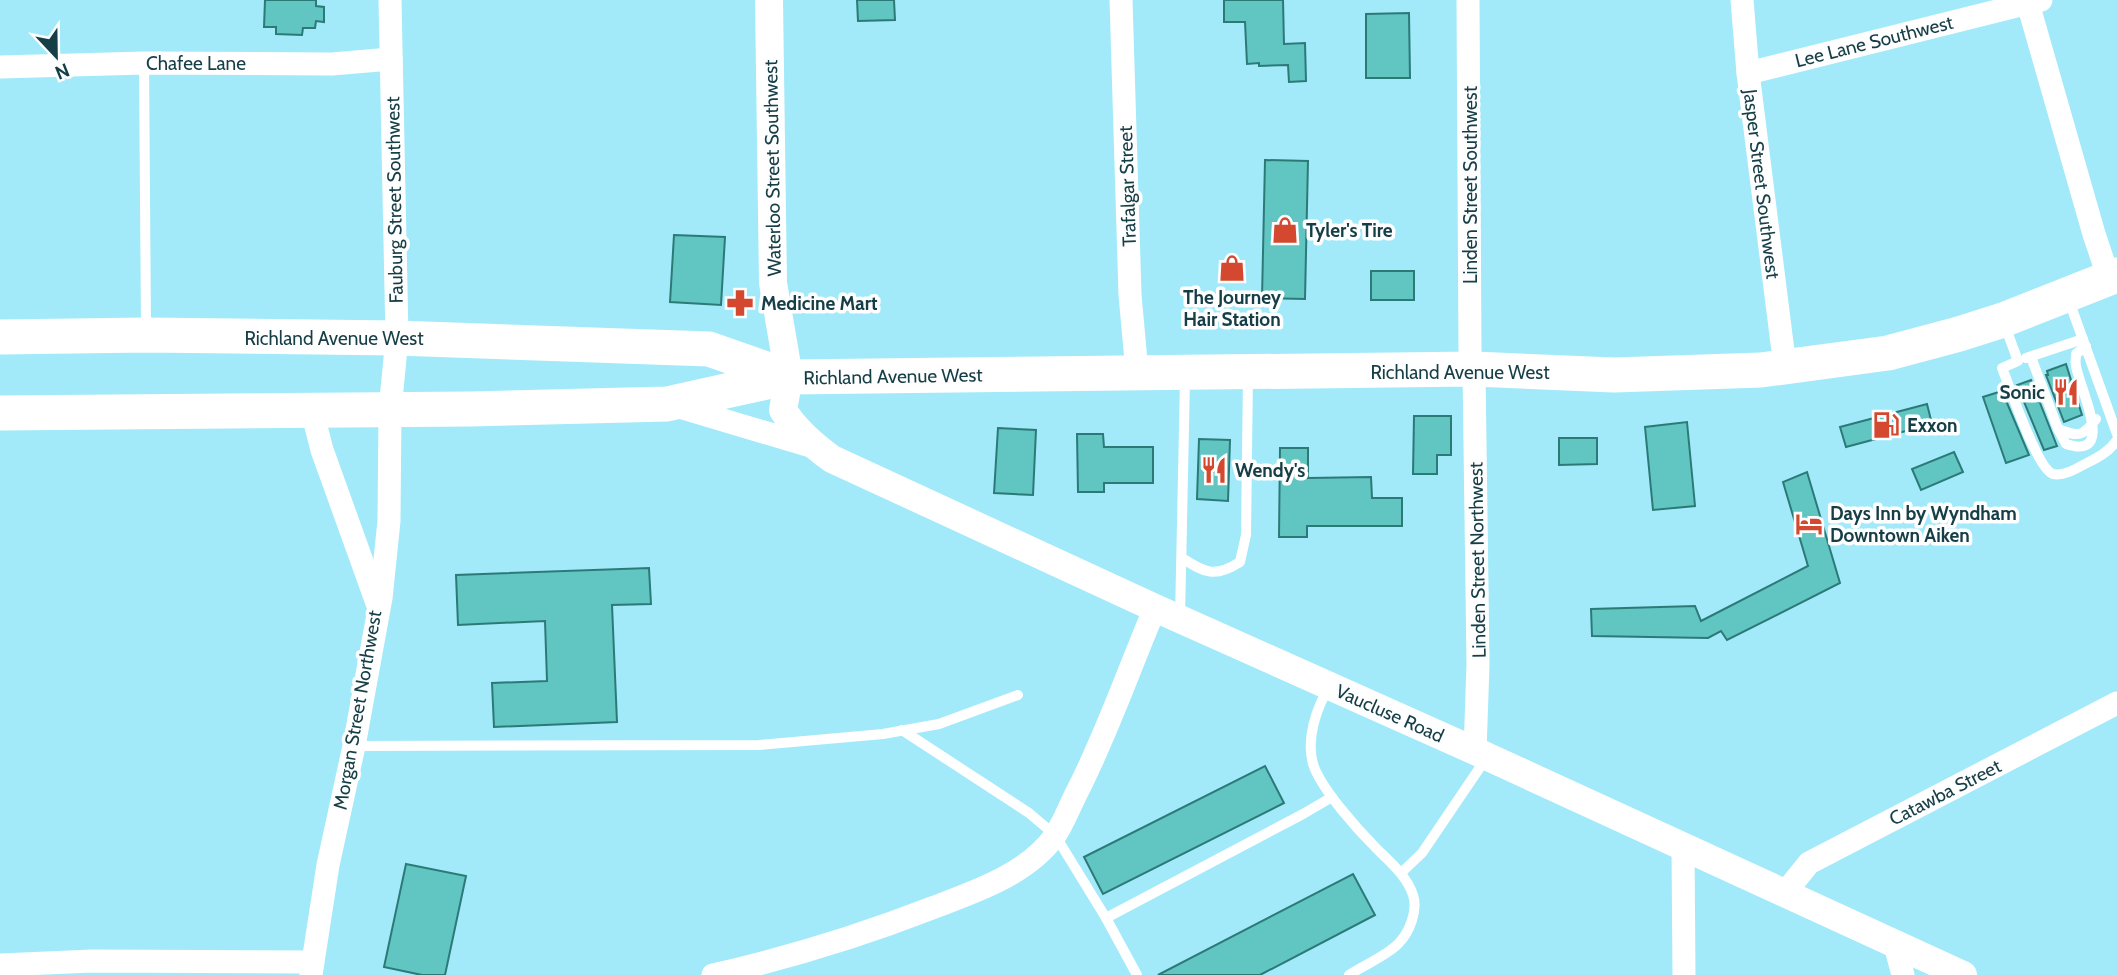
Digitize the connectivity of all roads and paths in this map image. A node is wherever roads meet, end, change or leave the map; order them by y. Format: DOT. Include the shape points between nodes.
graph roads {
  1 [pos="390,0"];
  2 [pos="769,0"];
  3 [pos="1121,0"];
  4 [pos="1468,0"];
  5 [pos="1742,0"];
  6 [pos="2032,1"];
  7 [pos="391,59"];
  8 [pos="144,63"];
  9 [pos="0,66"];
  10 [pos="1748,73"];
  11 [pos="2113,277"];
  12 [pos="2067,295"];
  13 [pos="2003,320"];
  14 [pos="146,335"];
  15 [pos="0,337"];
  16 [pos="397,338"];
  17 [pos="2084,343"];
  18 [pos="652,346"];
  19 [pos="2031,356"];
  20 [pos="2018,361"];
  21 [pos="1785,367"];
  22 [pos="1474,369"];
  23 [pos="1137,372"];
  24 [pos="1185,372"];
  25 [pos="1248,373"];
  26 [pos="789,377"];
  27 [pos="661,404"];
  28 [pos="390,410"];
  29 [pos="312,411"];
  30 [pos="0,413"];
  31 [pos="2117,433"];
  32 [pos="2117,440"];
  33 [pos="817,448"];
  34 [pos="1182,558"];
  35 [pos="379,609"];
  36 [pos="1168,614"];
  37 [pos="1330,686"];
  38 [pos="1018,695"];
  39 [pos="2117,703"];
  40 [pos="2095,715"];
  41 [pos="2117,725"];
  42 [pos="902,730"];
  43 [pos="354,746"];
  44 [pos="1481,754"];
  45 [pos="1332,797"];
  46 [pos="1055,835"];
  47 [pos="1683,848"];
  48 [pos="1401,873"];
  49 [pos="1784,894"];
  50 [pos="1106,918"];
  51 [pos="1895,945"];
  52 [pos="153,960"];
  53 [pos="0,965"];
  54 [pos="312,968"];
  55 [pos="201,975"];
  56 [pos="717,975"];
  57 [pos="1137,975"];
  58 [pos="1349,975"];
  59 [pos="1684,975"];
  60 [pos="1902,975"];
  61 [pos="1963,975"];
  1 -- 7 [label="street, Fauburg Street Southwest"];
  2 -- 26 [label="street, Waterloo Street Southwest" via="773,283"];
  3 -- 23 [label="street, Trafalgar Street" via="1130,295"];
  4 -- 22 [label="street, Linden Street Southwest" via="1470,354"];
  5 -- 10 [label="street, Jasper Street Southwest"];
  6 -- 10 [label="street, Lee Lane Southwest"];
  6 -- 11 [label="street" via="2094,234"];
  7 -- 8 [label="street, Chafee Lane" via="332,64"];
  7 -- 16 [label="street, Fauburg Street Southwest"];
  8 -- 9 [label="street, Chafee Lane"];
  8 -- 14 [label="lane"];
  10 -- 21 [label="street, Jasper Street Southwest"];
  11 -- 12 [label="main road, Richland Avenue West"];
  12 -- 13 [label="main road, Richland Avenue West"];
  12 -- 17 [label="lane"];
  13 -- 20 [label="lane"];
  13 -- 21 [label="main road, Richland Avenue West" via="1888,354"];
  14 -- 15 [label="main road, Richland Avenue West"];
  14 -- 16 [label="main road, Richland Avenue West"];
  16 -- 18 [label="main road, Richland Avenue West"];
  16 -- 28 [label="street, Fauburg Street Southwest"];
  17 -- 19 [label="lane"];
  17 -- 19 [label="lane" via="2076,355 2076,367 2096,419 2098,435 2090,446 2066,444"];
  17 -- 31 [label="lane"];
  18 -- 26 [label="main road, Richland Avenue West" via="709,349"];
  18 -- 27 [label="main road" via="664,356 670,373"];
  19 -- 20 [label="lane"];
  20 -- 32 [label="lane" via="2003,368 2045,470 2055,475 2070,472 2108,452"];
  21 -- 22 [label="main road, Richland Avenue West" via="1614,375"];
  22 -- 25 [label="main road, Richland Avenue West"];
  22 -- 44 [label="street, Linden Street Northwest"];
  23 -- 24 [label="main road, Richland Avenue West"];
  23 -- 26 [label="main road, Richland Avenue West"];
  24 -- 25 [label="main road, Richland Avenue West"];
  24 -- 34 [label="lane"];
  25 -- 34 [label="lane" via="1246,535 1240,562 1227,570 1205,573"];
  26 -- 27 [label="main road, Richland Avenue West"];
  26 -- 33 [label="street, Waterloo Street Southwest" via="783,410"];
  27 -- 28 [label="main road, Richland Avenue West"];
  27 -- 33 [label="street"];
  28 -- 29 [label="main road, Richland Avenue West"];
  28 -- 35 [label="street, Fauburg Street Southwest" via="389,521"];
  29 -- 30 [label="main road, Richland Avenue West"];
  29 -- 35 [label="street, Morgan Street Northwest"];
  33 -- 36 [label="street, Vaucluse Road" via="832,459"];
  34 -- 36 [label="lane"];
  35 -- 43 [label="street, Morgan Street Northwest"];
  36 -- 37 [label="street, Vaucluse Road"];
  36 -- 46 [label="street"];
  37 -- 44 [label="street, Vaucluse Road"];
  37 -- 45 [label="lane" via="1317,707 1311,750 1313,765"];
  38 -- 42 [label="lane" via="939,724"];
  39 -- 40 [label="street, Catawba Street"];
  40 -- 41 [label="street"];
  40 -- 49 [label="street, Catawba Street" via="1809,863"];
  42 -- 43 [label="lane" via="758,745"];
  42 -- 46 [label="lane"];
  43 -- 54 [label="street, Morgan Street Northwest"];
  44 -- 47 [label="street, Vaucluse Road"];
  44 -- 48 [label="lane" via="1422,853"];
  45 -- 48 [label="lane"];
  45 -- 50 [label="lane"];
  46 -- 50 [label="lane"];
  46 -- 56 [label="street" via="1026,865 966,895 823,947"];
  47 -- 49 [label="street, Vaucluse Road"];
  47 -- 59 [label="street"];
  48 -- 58 [label="lane" via="1414,896 1410,927 1398,944"];
  49 -- 51 [label="street, Vaucluse Road"];
  50 -- 57 [label="lane"];
  51 -- 60 [label="street"];
  51 -- 61 [label="street, Vaucluse Road"];
  52 -- 53 [label="street"];
  52 -- 54 [label="street"];
  52 -- 55 [label="street"];
}
